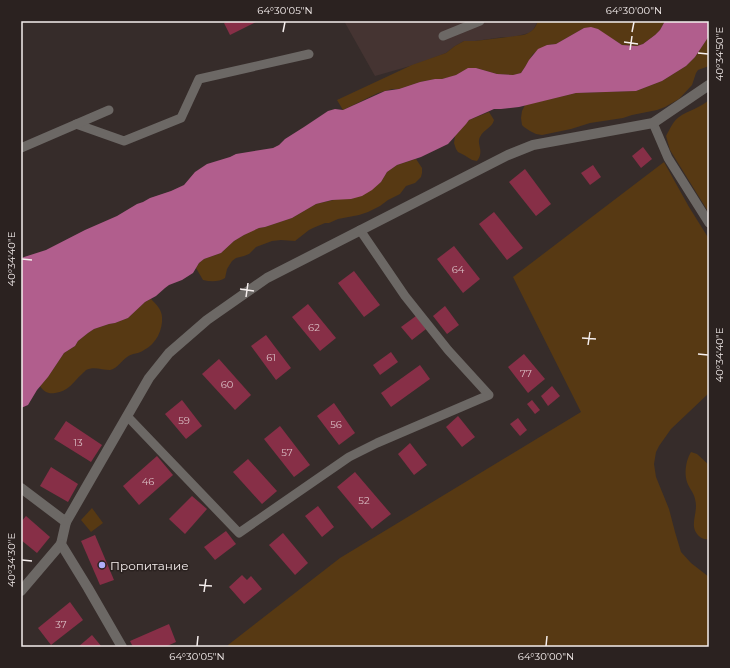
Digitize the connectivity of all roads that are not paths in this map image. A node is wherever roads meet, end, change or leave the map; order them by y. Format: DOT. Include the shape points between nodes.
graph roads {
  1 [pos="480,21"];
  2 [pos="443,36"];
  3 [pos="309,54"];
  4 [pos="709,85"];
  5 [pos="109,110"];
  6 [pos="653,123"];
  7 [pos="76,124"];
  8 [pos="21,148"];
  9 [pos="709,224"];
  10 [pos="360,230"];
  11 [pos="127,416"];
  12 [pos="21,488"];
  13 [pos="66,522"];
  14 [pos="61,544"];
  15 [pos="21,590"];
  16 [pos="122,647"];
  1 -- 2 [label="lane"];
  3 -- 7 [label="lane" via="200,79 181,118 124,140"];
  4 -- 6 [label="street"];
  5 -- 7 [label="lane"];
  6 -- 9 [label="lane" via="668,158"];
  6 -- 10 [label="street" via="533,145 508,155"];
  7 -- 8 [label="lane"];
  10 -- 11 [label="street" via="267,278 207,320 169,353 149,378"];
  10 -- 11 [label="lane" via="405,296 448,350 489,395 349,457 239,533"];
  11 -- 13 [label="street"];
  12 -- 13 [label="street"];
  13 -- 14 [label="street"];
  14 -- 15 [label="street"];
  14 -- 16 [label="street"];
}
